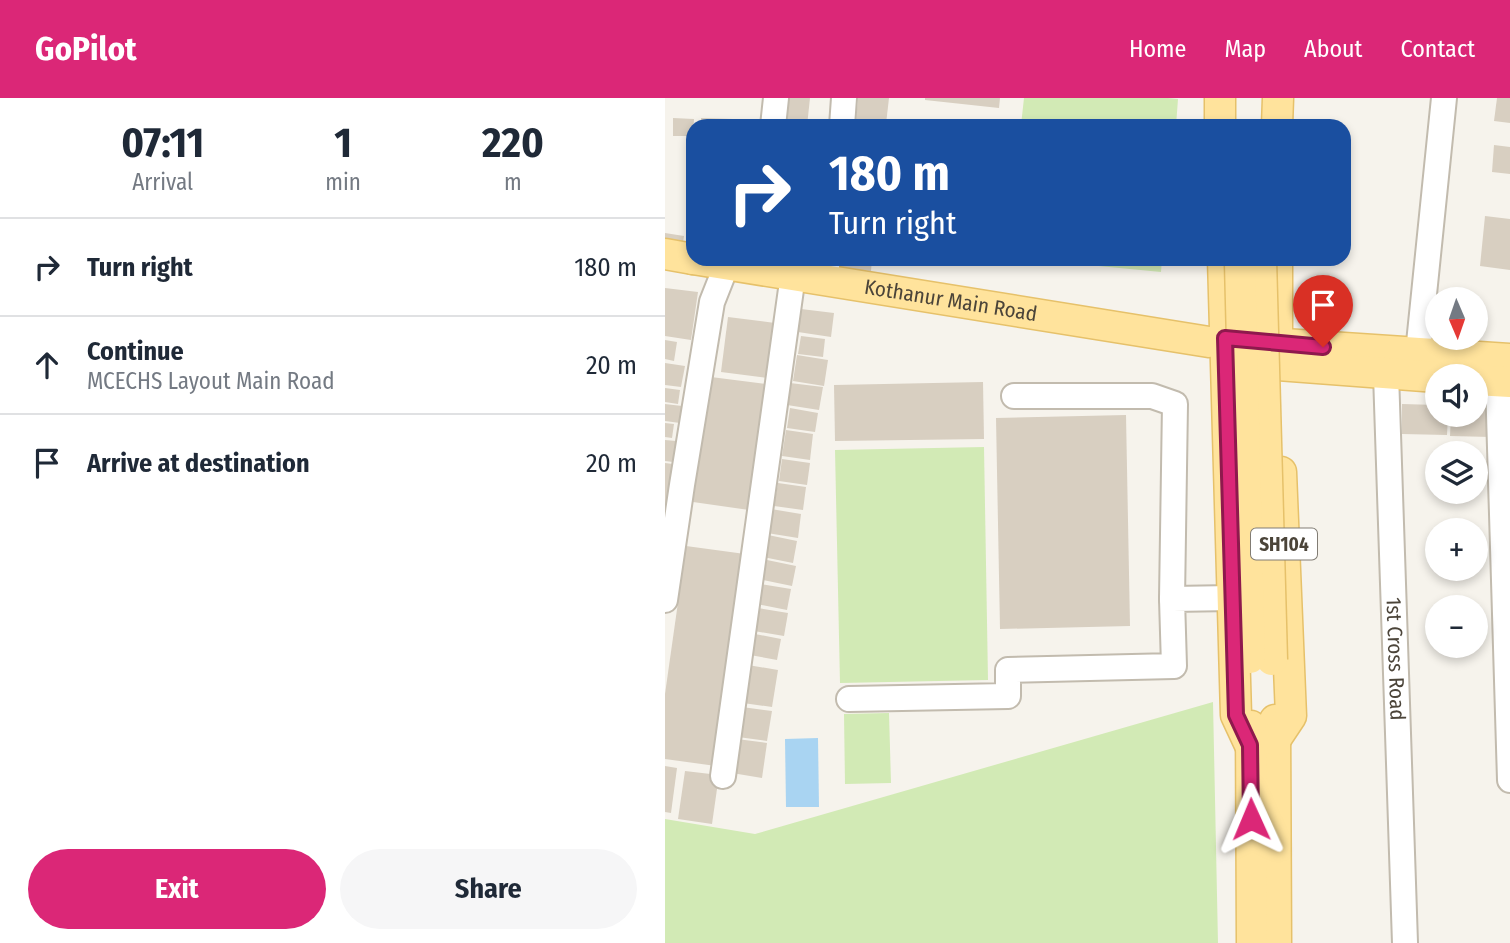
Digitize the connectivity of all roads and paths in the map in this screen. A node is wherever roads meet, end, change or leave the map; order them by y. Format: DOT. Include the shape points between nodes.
graph roads {
  1 [pos="776,98"];
  2 [pos="845,98"];
  3 [pos="1220,98"];
  4 [pos="1238,98"];
  5 [pos="1260,98"];
  6 [pos="1278,98"];
  7 [pos="1444,98"];
  8 [pos="774,119"];
  9 [pos="843,119"];
  10 [pos="1220,119"];
  11 [pos="1239,119"];
  12 [pos="1260,119"];
  13 [pos="1277,119"];
  14 [pos="665,254"];
  15 [pos="686,258"];
  16 [pos="726,266"];
  17 [pos="765,266"];
  18 [pos="1223,266"];
  19 [pos="1240,266"];
  20 [pos="1261,266"];
  21 [pos="1277,266"];
  22 [pos="826,270"];
  23 [pos="793,275"];
  24 [pos="1220,347"];
  25 [pos="1285,352"];
  26 [pos="1418,353"];
  27 [pos="1386,373"];
  28 [pos="1498,375"];
  29 [pos="1425,376"];
  30 [pos="1014,396"];
  31 [pos="1232,598"];
  32 [pos="665,600"];
  33 [pos="1172,600"];
  34 [pos="849,699"];
  35 [pos="1263,729"];
  36 [pos="723,776"];
  37 [pos="1510,780"];
  38 [pos="1252,943"];
  39 [pos="1276,943"];
  40 [pos="1405,943"];
  1 -- 8 [label="street"];
  2 -- 9 [label="street"];
  3 -- 10 [label="main road"];
  4 -- 11 [label="main road"];
  5 -- 12 [label="main road"];
  6 -- 13 [label="main road"];
  7 -- 26 [label="street"];
  14 -- 15 [label="main road, Kothanur Main Road"];
  16 -- 32 [label="street" via="712,302"];
  17 -- 23 [label="main road, Kothanur Main Road"];
  18 -- 24 [label="main road, SH104"];
  19 -- 35 [label="main road, SH104, bridge"];
  20 -- 35 [label="main road, SH104, bridge"];
  21 -- 25 [label="main road, SH104"];
  22 -- 23 [label="main road, Kothanur Main Road"];
  22 -- 24 [label="main road, Kothanur Main Road"];
  23 -- 36 [label="street"];
  24 -- 25 [label="main road, Kothanur Main Road"];
  24 -- 31 [label="main road, SH104"];
  25 -- 26 [label="main road"];
  25 -- 27 [label="main road"];
  25 -- 35 [label="main road, SH104" via="1291,716"];
  26 -- 28 [label="main road"];
  27 -- 29 [label="main road"];
  27 -- 40 [label="street, 1st Cross Road"];
  28 -- 37 [label="street"];
  30 -- 33 [label="street" via="1152,396 1175,404"];
  31 -- 33 [label="street"];
  31 -- 35 [label="main road, SH104" via="1236,715"];
  33 -- 34 [label="street" via="1174,666 1008,670 1008,696"];
  35 -- 38 [label="main road, SH104"];
  35 -- 39 [label="main road, SH104"];
}
